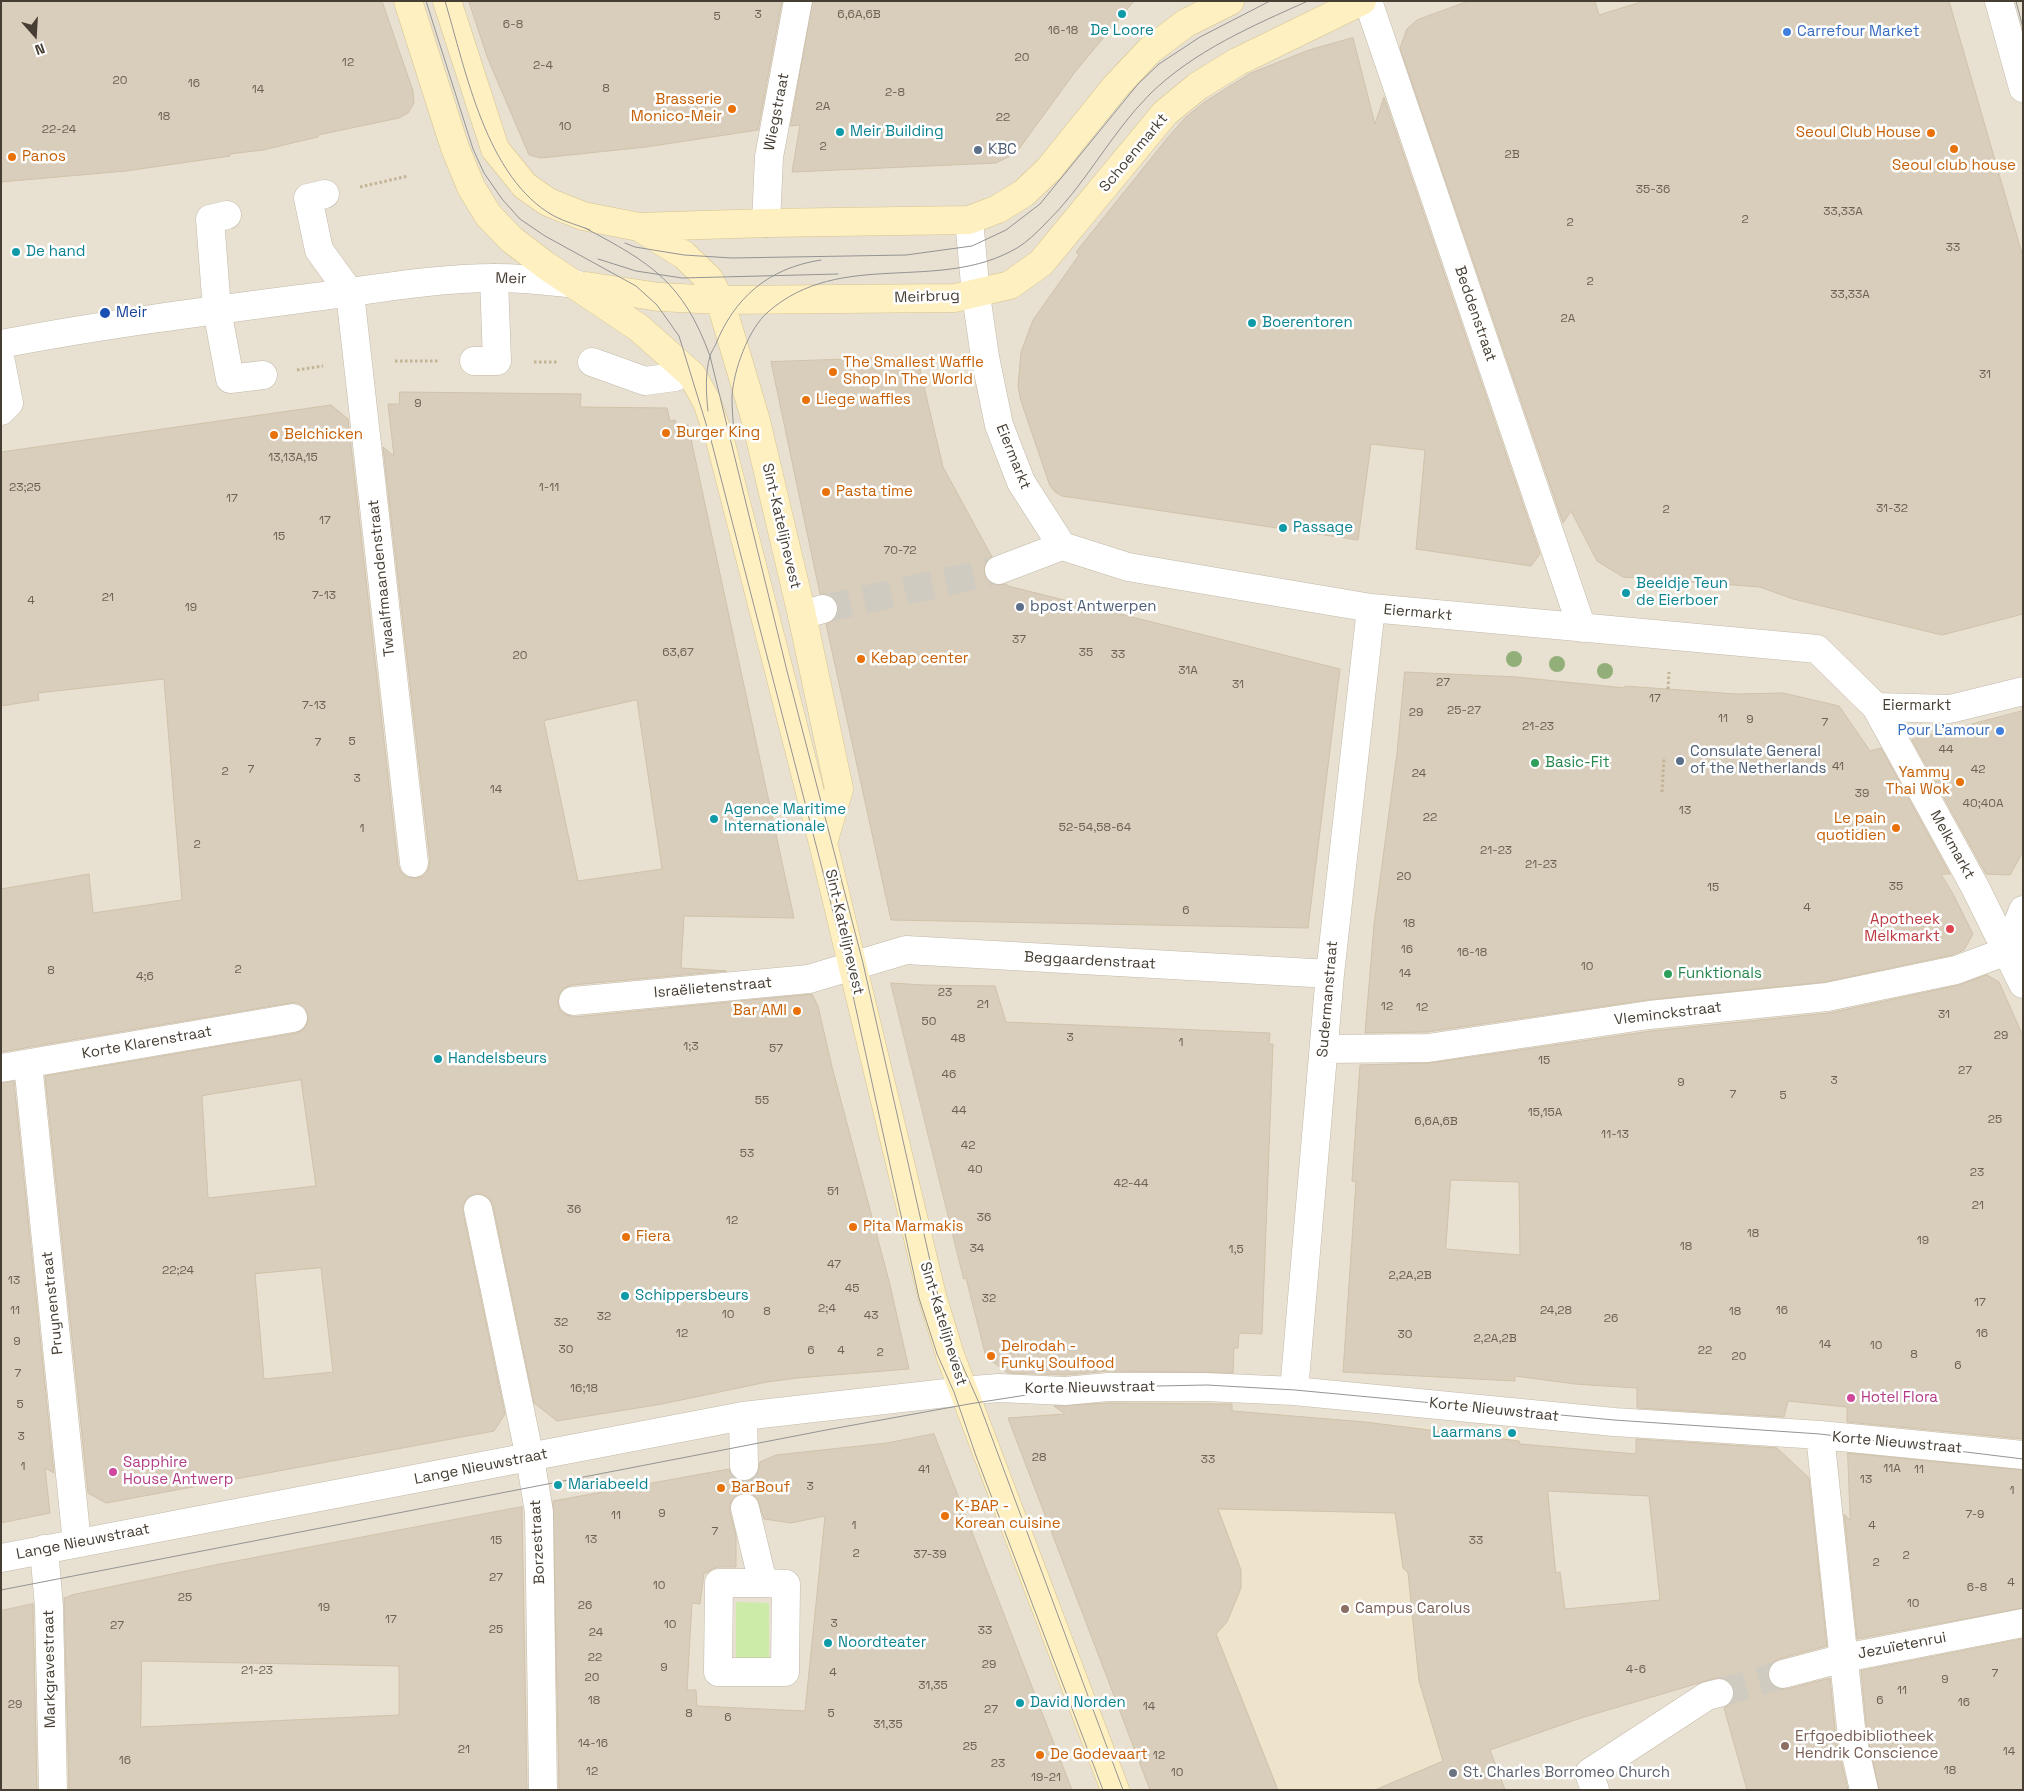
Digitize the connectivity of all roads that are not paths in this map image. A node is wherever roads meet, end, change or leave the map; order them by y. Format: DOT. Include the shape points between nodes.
graph roads {
  1 [pos="408,1"];
  2 [pos="447,1"];
  3 [pos="798,1"];
  4 [pos="1230,1"];
  5 [pos="1362,1"];
  6 [pos="1368,1"];
  7 [pos="1999,1"];
  8 [pos="2023,88"];
  9 [pos="325,194"];
  10 [pos="227,215"];
  11 [pos="969,220"];
  12 [pos="766,223"];
  13 [pos="638,227"];
  14 [pos="494,278"];
  15 [pos="575,284"];
  16 [pos="350,293"];
  17 [pos="976,295"];
  18 [pos="720,300"];
  19 [pos="217,310"];
  20 [pos="1,344"];
  21 [pos="474,361"];
  22 [pos="1,362"];
  23 [pos="592,362"];
  24 [pos="263,374"];
  25 [pos="684,376"];
  26 [pos="1,411"];
  27 [pos="1062,546"];
  28 [pos="999,570"];
  29 [pos="1371,608"];
  30 [pos="1582,628"];
  31 [pos="2023,692"];
  32 [pos="1876,707"];
  33 [pos="823,843"];
  34 [pos="414,863"];
  35 [pos="2023,910"];
  36 [pos="2007,951"];
  37 [pos="852,966"];
  38 [pos="1330,974"];
  39 [pos="2023,984"];
  40 [pos="573,1001"];
  41 [pos="293,1018"];
  42 [pos="1324,1049"];
  43 [pos="28,1064"];
  44 [pos="1,1068"];
  45 [pos="478,1209"];
  46 [pos="964,1391"];
  47 [pos="1294,1391"];
  48 [pos="744,1416"];
  49 [pos="1820,1435"];
  50 [pos="2023,1454"];
  51 [pos="530,1458"];
  52 [pos="744,1466"];
  53 [pos="744,1508"];
  54 [pos="78,1543"];
  55 [pos="44,1549"];
  56 [pos="1,1558"];
  57 [pos="763,1583"];
  58 [pos="2023,1623"];
  59 [pos="1844,1658"];
  60 [pos="1783,1674"];
  61 [pos="1713,1694"];
  62 [pos="52,1790"];
  63 [pos="543,1790"];
  64 [pos="1114,1790"];
  65 [pos="1596,1790"];
  66 [pos="1864,1790"];
  1 -- 15 [label="street, Meir" via="455,148 471,187 488,214 511,239"];
  2 -- 13 [label="street" via="495,149 525,186 548,202 584,216"];
  3 -- 12 [label="street, Wiegstraat" via="769,157"];
  4 -- 11 [label="street" via="1186,23 1150,50 1116,86 1049,169 1024,193 998,209"];
  5 -- 17 [label="street, Schoenmarkt" via="1237,62 1198,86 1165,113 1041,263 1010,285"];
  6 -- 30 [label="street, Beddenstraat"];
  7 -- 8 [label="street"];
  9 -- 16 [label="street" via="308,198 318,250"];
  10 -- 19 [label="street" via="210,219"];
  11 -- 12 [label="street"];
  11 -- 17 [label="street, Meirbrug"];
  12 -- 13 [label="street"];
  13 -- 18 [label="street" via="684,255 709,278"];
  14 -- 15 [label="street, Meir"];
  14 -- 16 [label="street, Meir"];
  14 -- 21 [label="street" via="497,361"];
  15 -- 18 [label="street, Meir" via="659,297"];
  15 -- 25 [label="street, Meir" via="639,328"];
  16 -- 19 [label="street, Meir"];
  16 -- 34 [label="street, Twaalfmaandenstraat"];
  17 -- 18 [label="street, Meirbrug" via="955,298"];
  17 -- 27 [label="street, Eiermarkt" via="999,425 1020,482"];
  18 -- 33 [label="street, Sint-Katelijnevest" via="813,612 839,789"];
  19 -- 20 [label="street, Meir"];
  19 -- 24 [label="street" via="230,379"];
  22 -- 26 [label="street" via="9,403"];
  23 -- 25 [label="street" via="645,381"];
  25 -- 33 [label="street, Sint-Katelijnevest" via="707,402 720,440"];
  27 -- 28 [label="street"];
  27 -- 29 [label="street, Eiermarkt" via="1128,567"];
  29 -- 30 [label="street, Eiermarkt"];
  29 -- 38 [label="street, Sudermanstraat"];
  30 -- 32 [label="street, Eiermarkt" via="1817,649"];
  31 -- 32 [label="street, Eiermarkt" via="1950,708"];
  32 -- 36 [label="street, Melkmarkt"];
  33 -- 37 [label="street, Sint-Katelijnevest"];
  35 -- 36 [label="street"];
  36 -- 39 [label="street, Melkmarkt"];
  36 -- 42 [label="street, Vleminckstraat" via="1956,970 1828,997 1649,1015 1428,1048"];
  37 -- 38 [label="street, Beggaardenstraat" via="906,950"];
  37 -- 40 [label="street, Israëlietenstraat" via="809,978"];
  37 -- 46 [label="street, Sint-Katelijnevest" via="932,1296"];
  38 -- 42 [label="street, Sudermanstraat"];
  41 -- 43 [label="street, Korte Klarenstraat"];
  42 -- 47 [label="street, Sudermanstraat"];
  43 -- 44 [label="street, Korte Klarenstraat"];
  43 -- 54 [label="street, Pruynenstraat"];
  45 -- 51 [label="street, Borzestraat"];
  46 -- 47 [label="street, Korte Nieuwstraat" via="1188,1386"];
  46 -- 48 [label="street, Lange Nieuwstraat"];
  46 -- 64 [label="street, Sint-Katelijnevest"];
  47 -- 49 [label="street, Korte Nieuwstraat" via="1614,1422"];
  48 -- 51 [label="street, Lange Nieuwstraat"];
  48 -- 52 [label="street"];
  49 -- 50 [label="street, Korte Nieuwstraat"];
  49 -- 59 [label="street"];
  51 -- 54 [label="street, Lange Nieuwstraat"];
  51 -- 63 [label="street, Borzestraat" via="539,1512"];
  53 -- 57 [label="street"];
  54 -- 55 [label="street, Lange Nieuwstraat"];
  55 -- 56 [label="street, Lange Nieuwstraat"];
  55 -- 62 [label="street, Markgravestraat" via="50,1606"];
  58 -- 59 [label="street, Jezuïetenrui"];
  59 -- 60 [label="street, Jezuïetenrui"];
  59 -- 66 [label="street" via="1852,1737"];
  61 -- 65 [label="street" via="1589,1773"];
}
